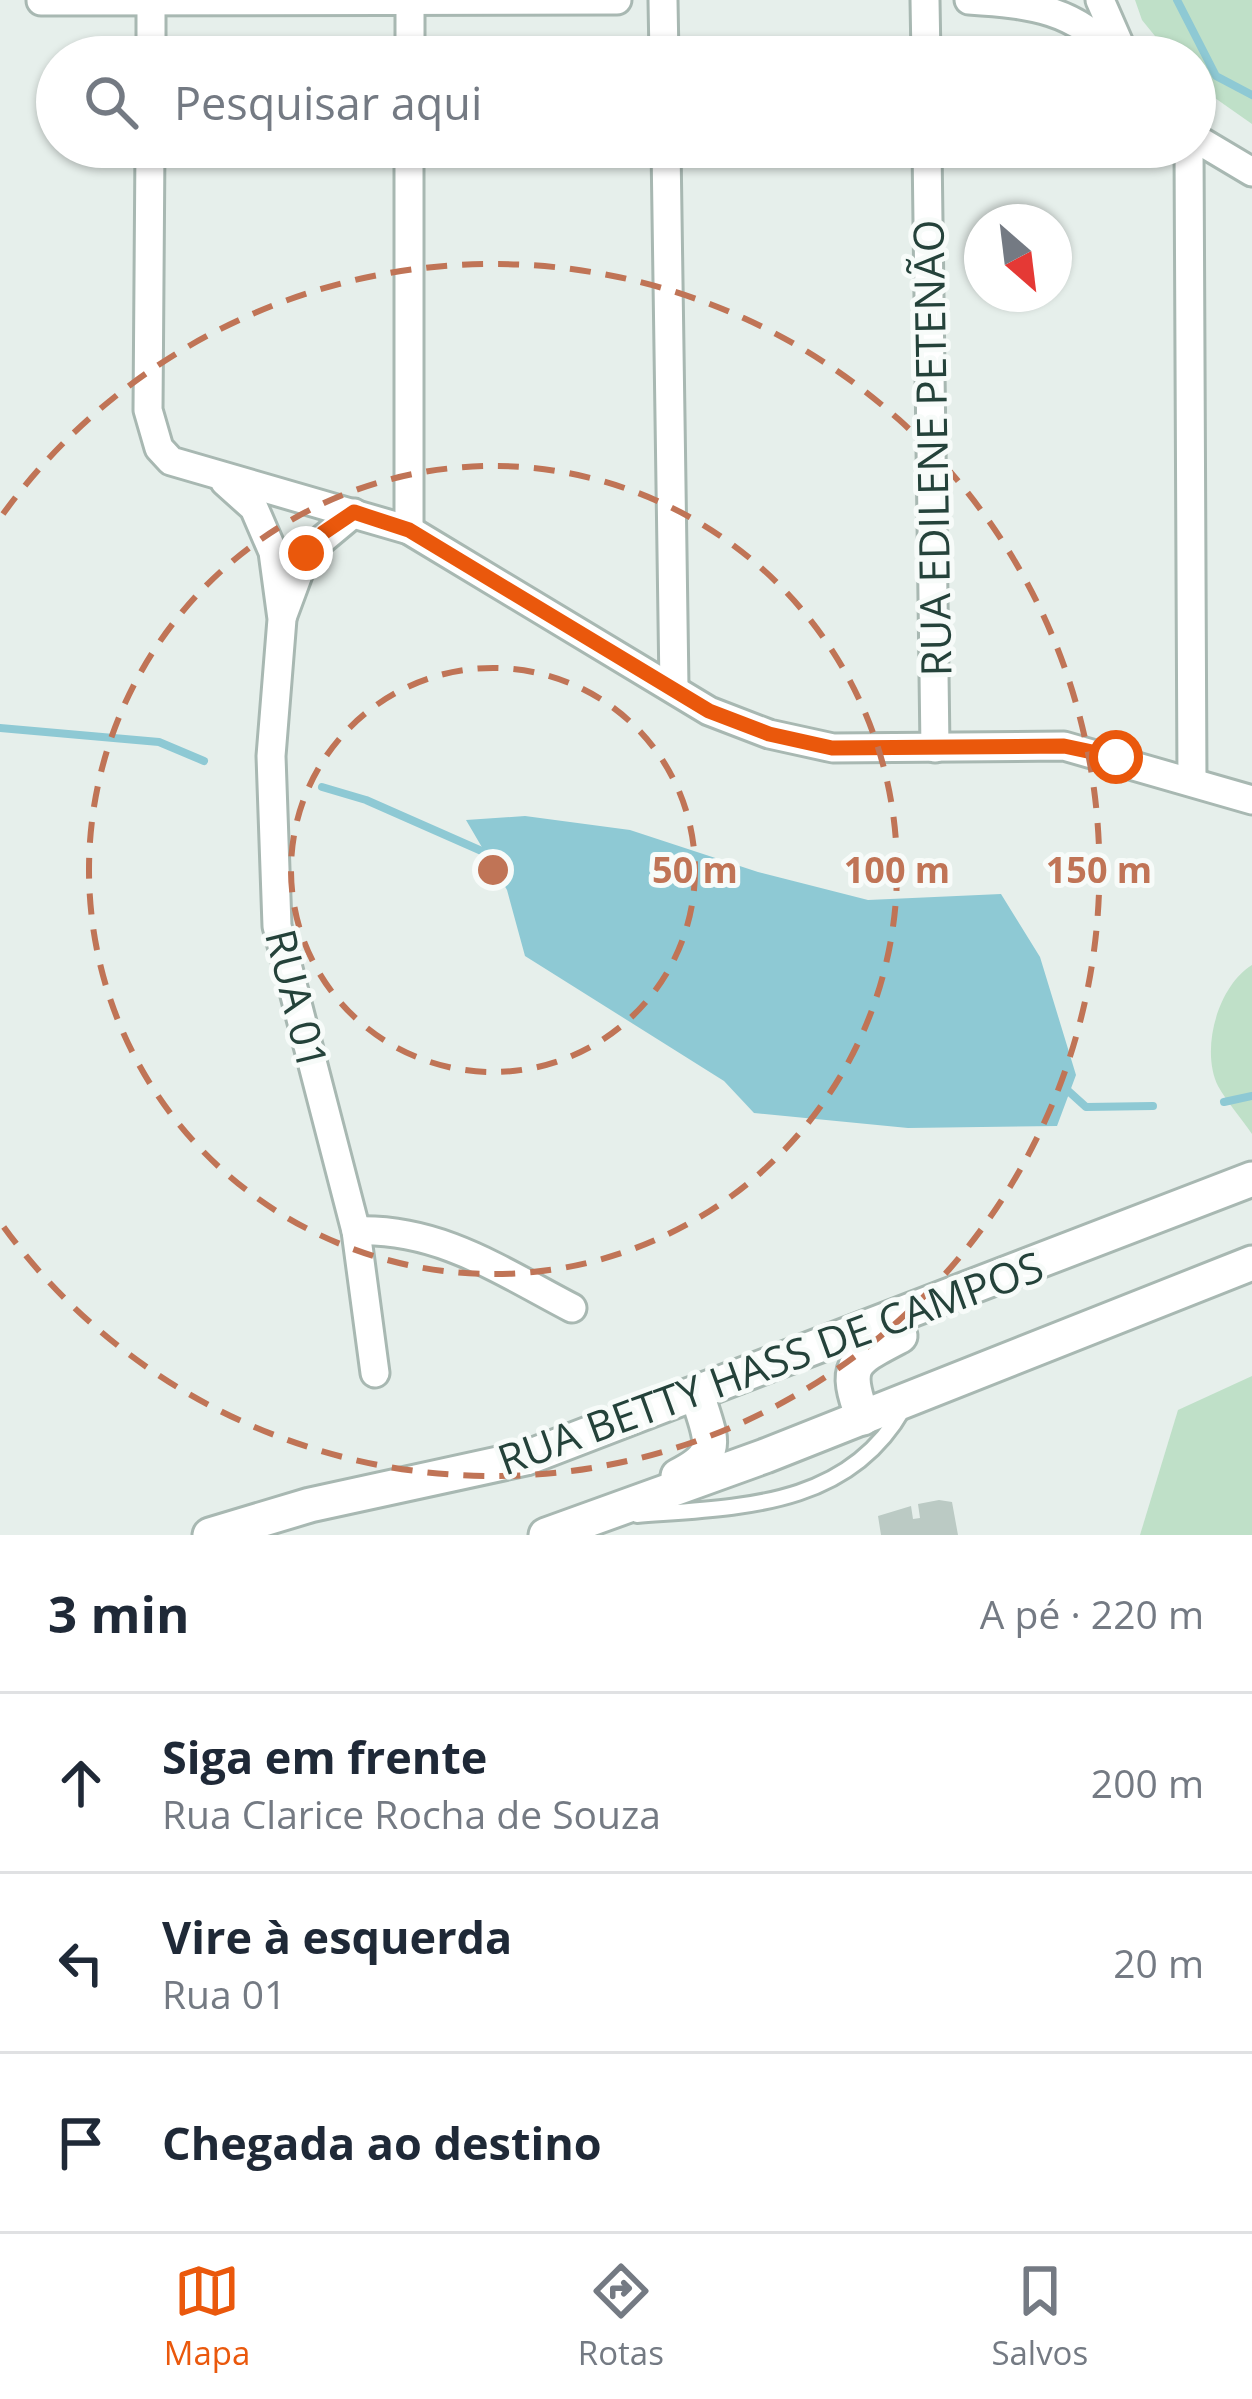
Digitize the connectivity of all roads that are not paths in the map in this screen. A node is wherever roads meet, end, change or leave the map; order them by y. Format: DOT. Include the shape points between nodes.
graph roads {
  1 [pos="617,0"];
  2 [pos="663,0"];
  3 [pos="925,0"];
  4 [pos="973,0"];
  5 [pos="1100,0"];
  6 [pos="40,1"];
  7 [pos="410,1"];
  8 [pos="151,5"];
  9 [pos="151,36"];
  10 [pos="410,36"];
  11 [pos="664,36"];
  12 [pos="926,36"];
  13 [pos="1097,36"];
  14 [pos="1113,36"];
  15 [pos="1216,151"];
  16 [pos="150,168"];
  17 [pos="410,168"];
  18 [pos="666,168"];
  19 [pos="927,168"];
  20 [pos="1189,168"];
  21 [pos="1252,172"];
  22 [pos="218,475"];
  23 [pos="354,512"];
  24 [pos="409,530"];
  25 [pos="282,620"];
  26 [pos="674,687"];
  27 [pos="935,748"];
  28 [pos="1192,782"];
  29 [pos="1252,800"];
  30 [pos="1252,1179"];
  31 [pos="356,1231"];
  32 [pos="1252,1264"];
  33 [pos="1024,1270"];
  34 [pos="572,1308"];
  35 [pos="375,1373"];
  36 [pos="697,1393"];
  37 [pos="908,1400"];
  38 [pos="863,1418"];
  39 [pos="596,1519"];
  40 [pos="209,1535"];
  41 [pos="546,1535"];
  1 -- 7 [label="street"];
  2 -- 11 [label="street"];
  3 -- 12 [label="street"];
  4 -- 13 [label="street" via="1054,9"];
  5 -- 14 [label="street"];
  6 -- 8 [label="street"];
  7 -- 8 [label="street"];
  7 -- 10 [label="street"];
  8 -- 9 [label="street"];
  15 -- 21 [label="street"];
  16 -- 22 [label="street" via="148,410 159,448 179,465"];
  17 -- 24 [label="street"];
  18 -- 26 [label="street"];
  19 -- 27 [label="street, RUA EDILENE PETENÃO"];
  20 -- 28 [label="street"];
  22 -- 23 [label="street"];
  22 -- 25 [label="street, RUA 01" via="266,528"];
  23 -- 24 [label="street"];
  23 -- 25 [label="street, RUA 01" via="306,553"];
  24 -- 26 [label="street"];
  25 -- 31 [label="street, RUA 01" via="271,756 277,926"];
  26 -- 27 [label="street" via="769,734 832,748"];
  27 -- 28 [label="street" via="1064,746"];
  28 -- 29 [label="street"];
  30 -- 33 [label="street, RUA BETTY HASS DE CAMPOS"];
  31 -- 34 [label="street" via="443,1240"];
  31 -- 35 [label="street, RUA 01"];
  32 -- 37 [label="street, RUA BETTY HASS DE CAMPOS"];
  33 -- 36 [label="street, RUA BETTY HASS DE CAMPOS"];
  33 -- 38 [label="street" via="861,1357 851,1387"];
  36 -- 39 [label="street" via="711,1451 706,1462"];
  36 -- 40 [label="street, RUA BETTY HASS DE CAMPOS" via="526,1458"];
  37 -- 38 [label="street, RUA BETTY HASS DE CAMPOS"];
  37 -- 39 [label="lane" via="871,1456 836,1480 717,1509"];
  38 -- 39 [label="street, RUA BETTY HASS DE CAMPOS"];
  39 -- 41 [label="street, RUA BETTY HASS DE CAMPOS"];
}
